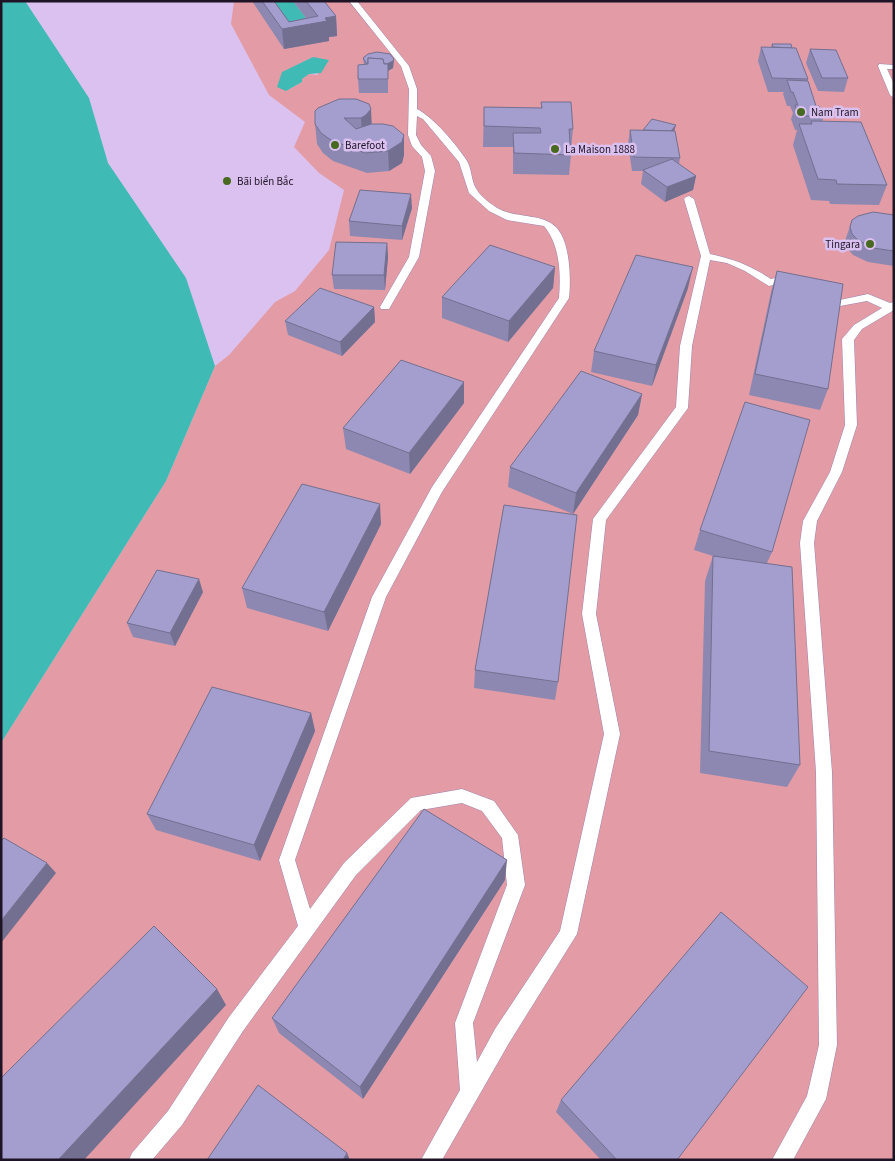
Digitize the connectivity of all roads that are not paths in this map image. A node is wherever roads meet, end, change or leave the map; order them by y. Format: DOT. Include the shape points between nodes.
graph roads {
  1 [pos="353,1"];
  2 [pos="894,67"];
  3 [pos="894,95"];
  4 [pos="412,110"];
  5 [pos="689,199"];
  6 [pos="706,256"];
  7 [pos="803,278"];
  8 [pos="814,290"];
  9 [pos="892,306"];
  10 [pos="385,307"];
  11 [pos="307,928"];
  12 [pos="470,1092"];
  13 [pos="139,1160"];
  14 [pos="431,1160"];
  15 [pos="782,1160"];
  1 -- 4 [label="lane" via="405,66 413,89"];
  2 -- 3 [label="lane" via="882,66"];
  4 -- 10 [label="lane" via="412,135 426,156 430,171 414,257"];
  4 -- 11 [label="lane" via="426,117 463,162 472,191 492,210 510,218 548,224 557,235 566,275 564,298 437,490 380,597 287,860"];
  5 -- 6 [label="lane"];
  6 -- 7 [label="lane" via="730,261 769,283"];
  6 -- 12 [label="lane" via="686,346 682,408 600,519 589,614 612,734 568,934"];
  8 -- 9 [label="lane" via="815,296 823,300 840,303 868,297"];
  9 -- 15 [label="lane" via="858,327 848,339 851,425 836,472 810,520 807,543 824,772 828,1045 816,1099"];
  11 -- 12 [label="lane" via="350,869 417,804 462,796 488,806 510,835 516,885 464,1023"];
  11 -- 13 [label="lane" via="236,1024 175,1118"];
  12 -- 14 [label="lane"];
}
